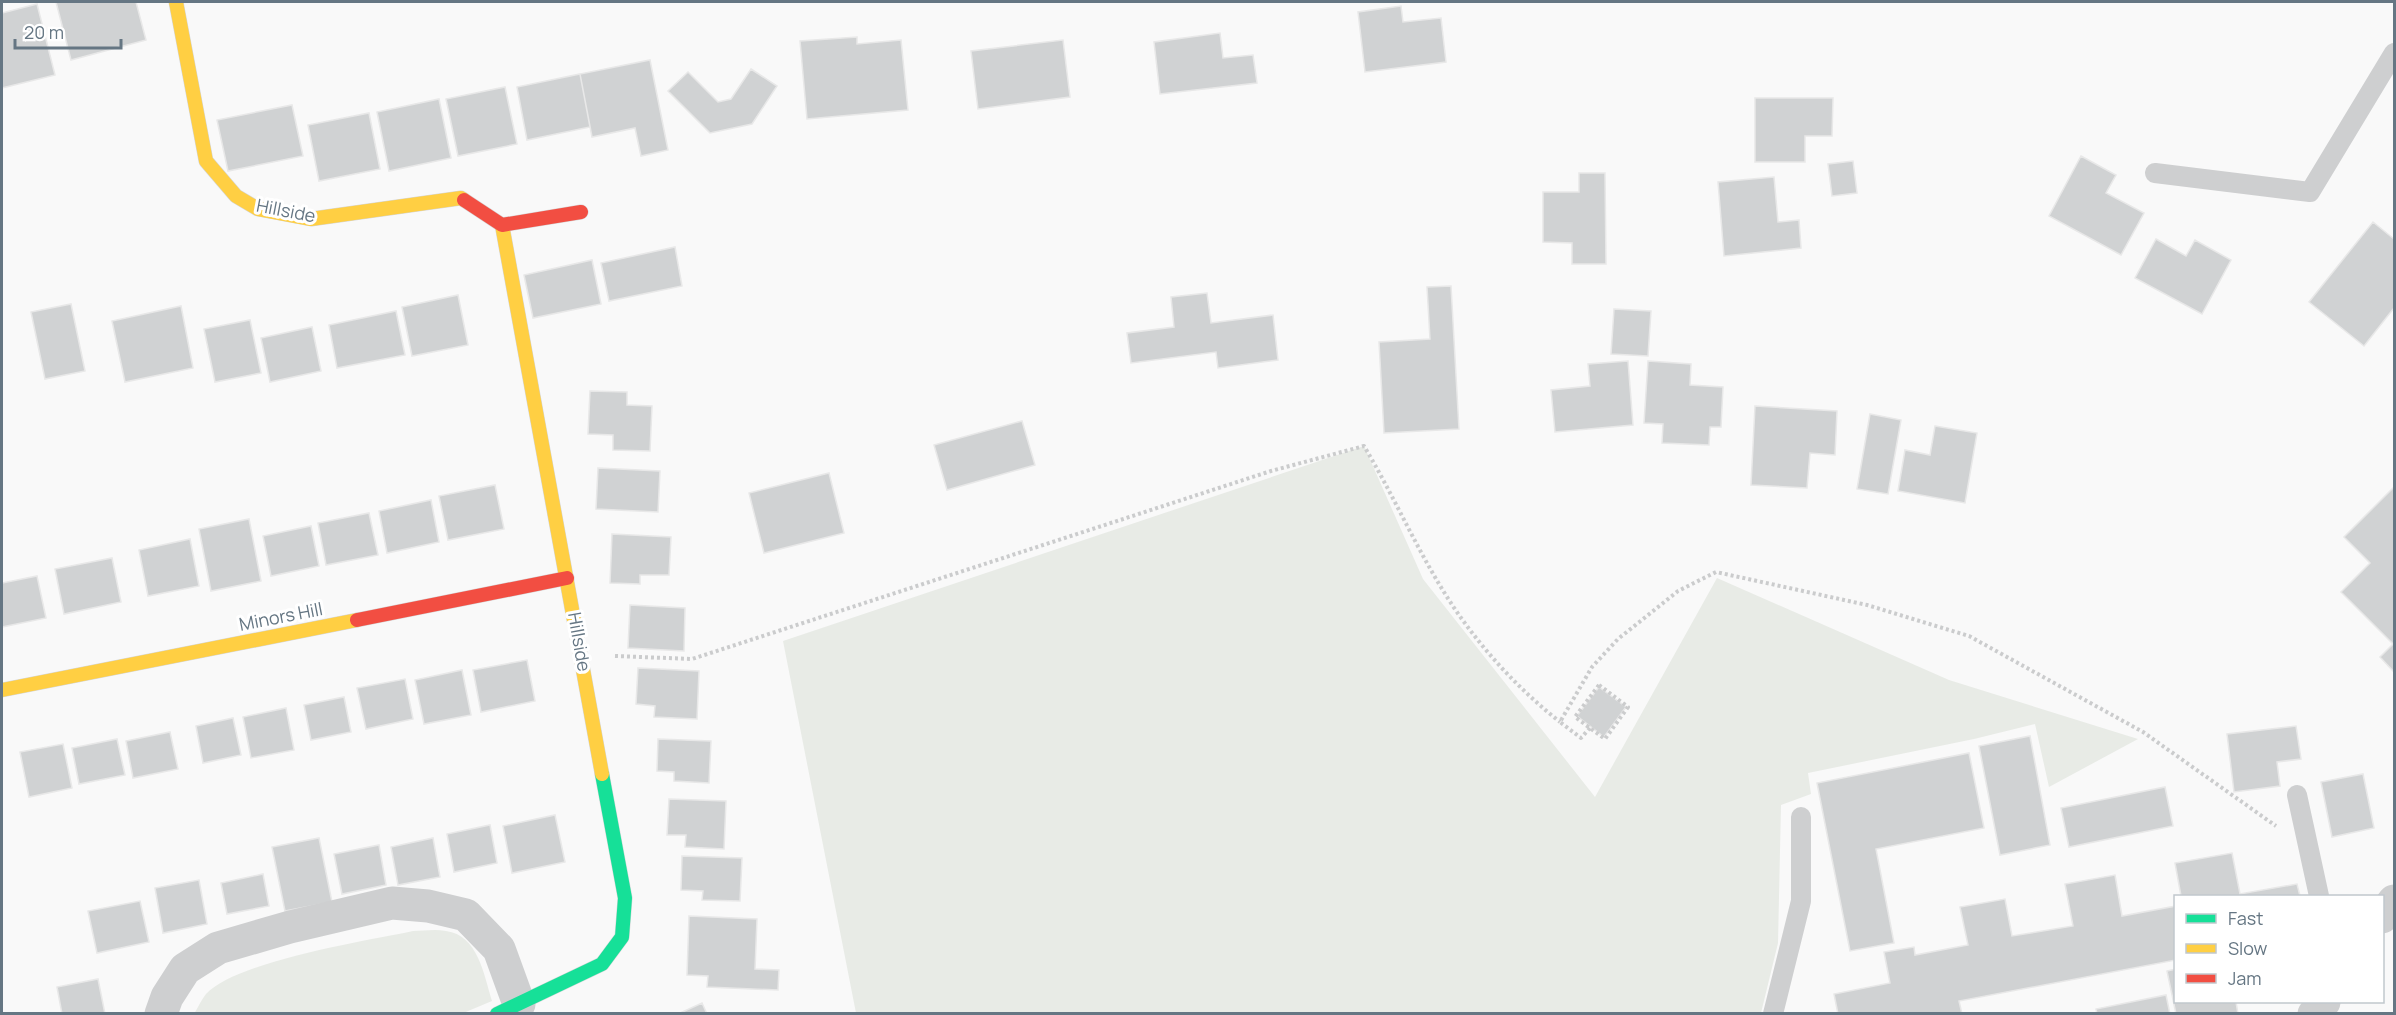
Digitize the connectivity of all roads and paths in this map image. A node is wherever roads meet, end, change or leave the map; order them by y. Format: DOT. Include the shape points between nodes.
graph roads {
  1 [pos="176,2"];
  2 [pos="2394,53"];
  3 [pos="2155,173"];
  4 [pos="581,212"];
  5 [pos="502,225"];
  6 [pos="567,578"];
  7 [pos="581,655"];
  8 [pos="2,690"];
  9 [pos="1560,722"];
  10 [pos="1590,728"];
  11 [pos="2297,795"];
  12 [pos="1801,817"];
  13 [pos="2310,851"];
  14 [pos="2319,895"];
  15 [pos="2394,902"];
  16 [pos="2384,914"];
  17 [pos="508,1009"];
  18 [pos="161,1014"];
  19 [pos="1773,1014"];
  1 -- 5 [label="street, Hillside" via="206,161 236,196 258,209 311,219 461,198"];
  2 -- 3 [label="lane" via="2310,192"];
  4 -- 5 [label="street"];
  5 -- 6 [label="street, Hillside"];
  6 -- 7 [label="street, Hillside"];
  6 -- 8 [label="street, Minors Hill"];
  7 -- 9 [label="path" via="692,658 1260,474 1364,446 1459,614 1526,695"];
  7 -- 17 [label="street, Hillside" via="625,898 622,937 602,964"];
  9 -- 10 [label="path" via="1581,738"];
  9 -- 13 [label="path" via="1593,667 1618,639 1678,591 1716,572 1867,605 1969,636 2143,732"];
  10 -- 10 [label="path" via="1605,739 1628,707 1599,686 1575,717"];
  11 -- 13 [label="lane"];
  12 -- 19 [label="lane" via="1801,901"];
  13 -- 14 [label="lane"];
  15 -- 16 [label="street"];
  17 -- 18 [label="street, Hillside" via="499,949 466,915 392,903 218,948 185,969 167,996"];
}
